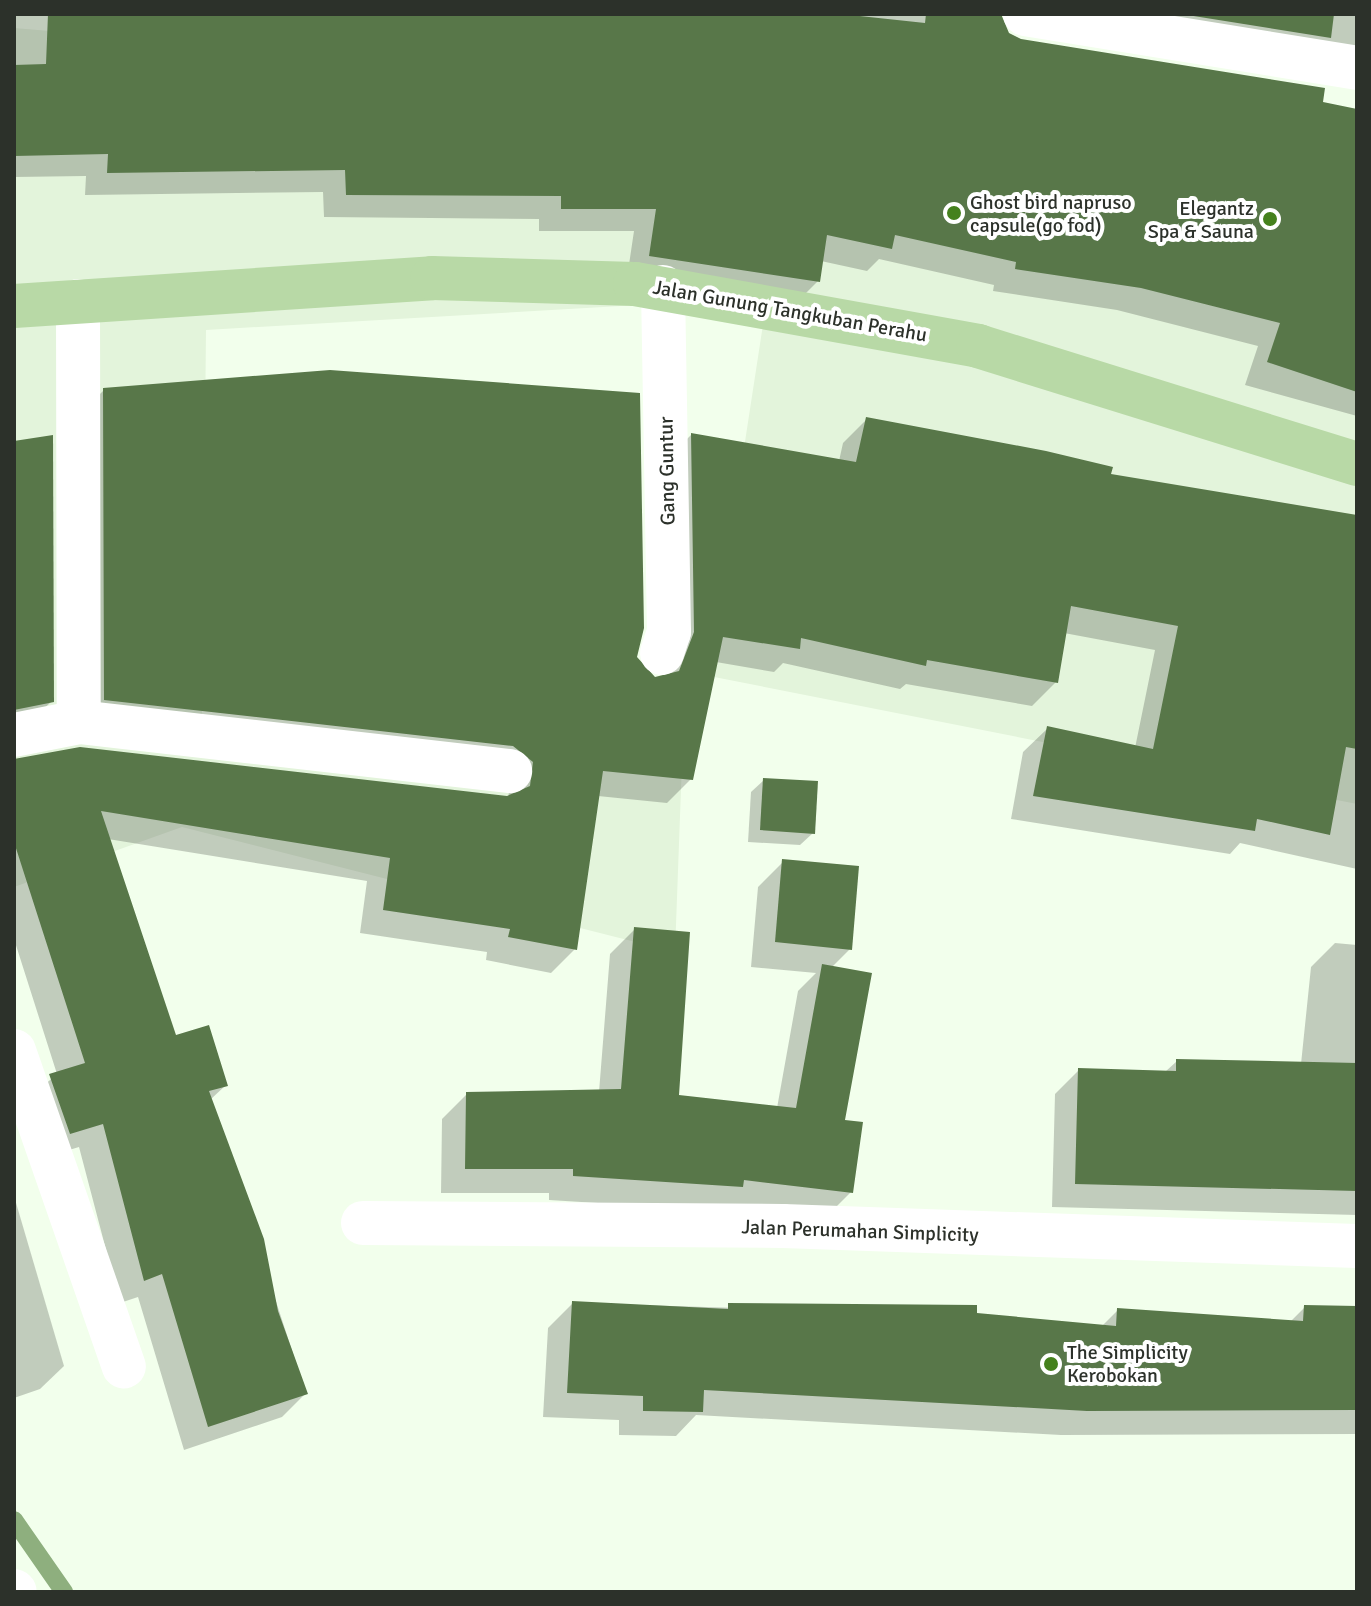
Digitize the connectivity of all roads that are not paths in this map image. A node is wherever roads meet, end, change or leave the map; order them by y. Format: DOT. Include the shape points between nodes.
graph roads {
  1 [pos="1025,14"];
  2 [pos="1357,68"];
  3 [pos="663,287"];
  4 [pos="78,301"];
  5 [pos="14,306"];
  6 [pos="1357,464"];
  7 [pos="662,653"];
  8 [pos="79,722"];
  9 [pos="14,735"];
  10 [pos="510,771"];
  11 [pos="14,1051"];
  12 [pos="363,1223"];
  13 [pos="1357,1246"];
  14 [pos="124,1366"];
  1 -- 2 [label="street"];
  3 -- 4 [label="main road, Jalan Gunung Tangkuban Perahu" via="432,278"];
  3 -- 6 [label="main road, Jalan Gunung Tangkuban Perahu" via="978,346"];
  3 -- 7 [label="street, Gang Guntur" via="669,632"];
  4 -- 5 [label="main road, Jalan Gunung Tangkuban Perahu"];
  4 -- 8 [label="street"];
  8 -- 9 [label="street"];
  8 -- 10 [label="street"];
  11 -- 14 [label="street"];
  12 -- 13 [label="street, Jalan Perumahan Simplicity" via="783,1226"];
}
